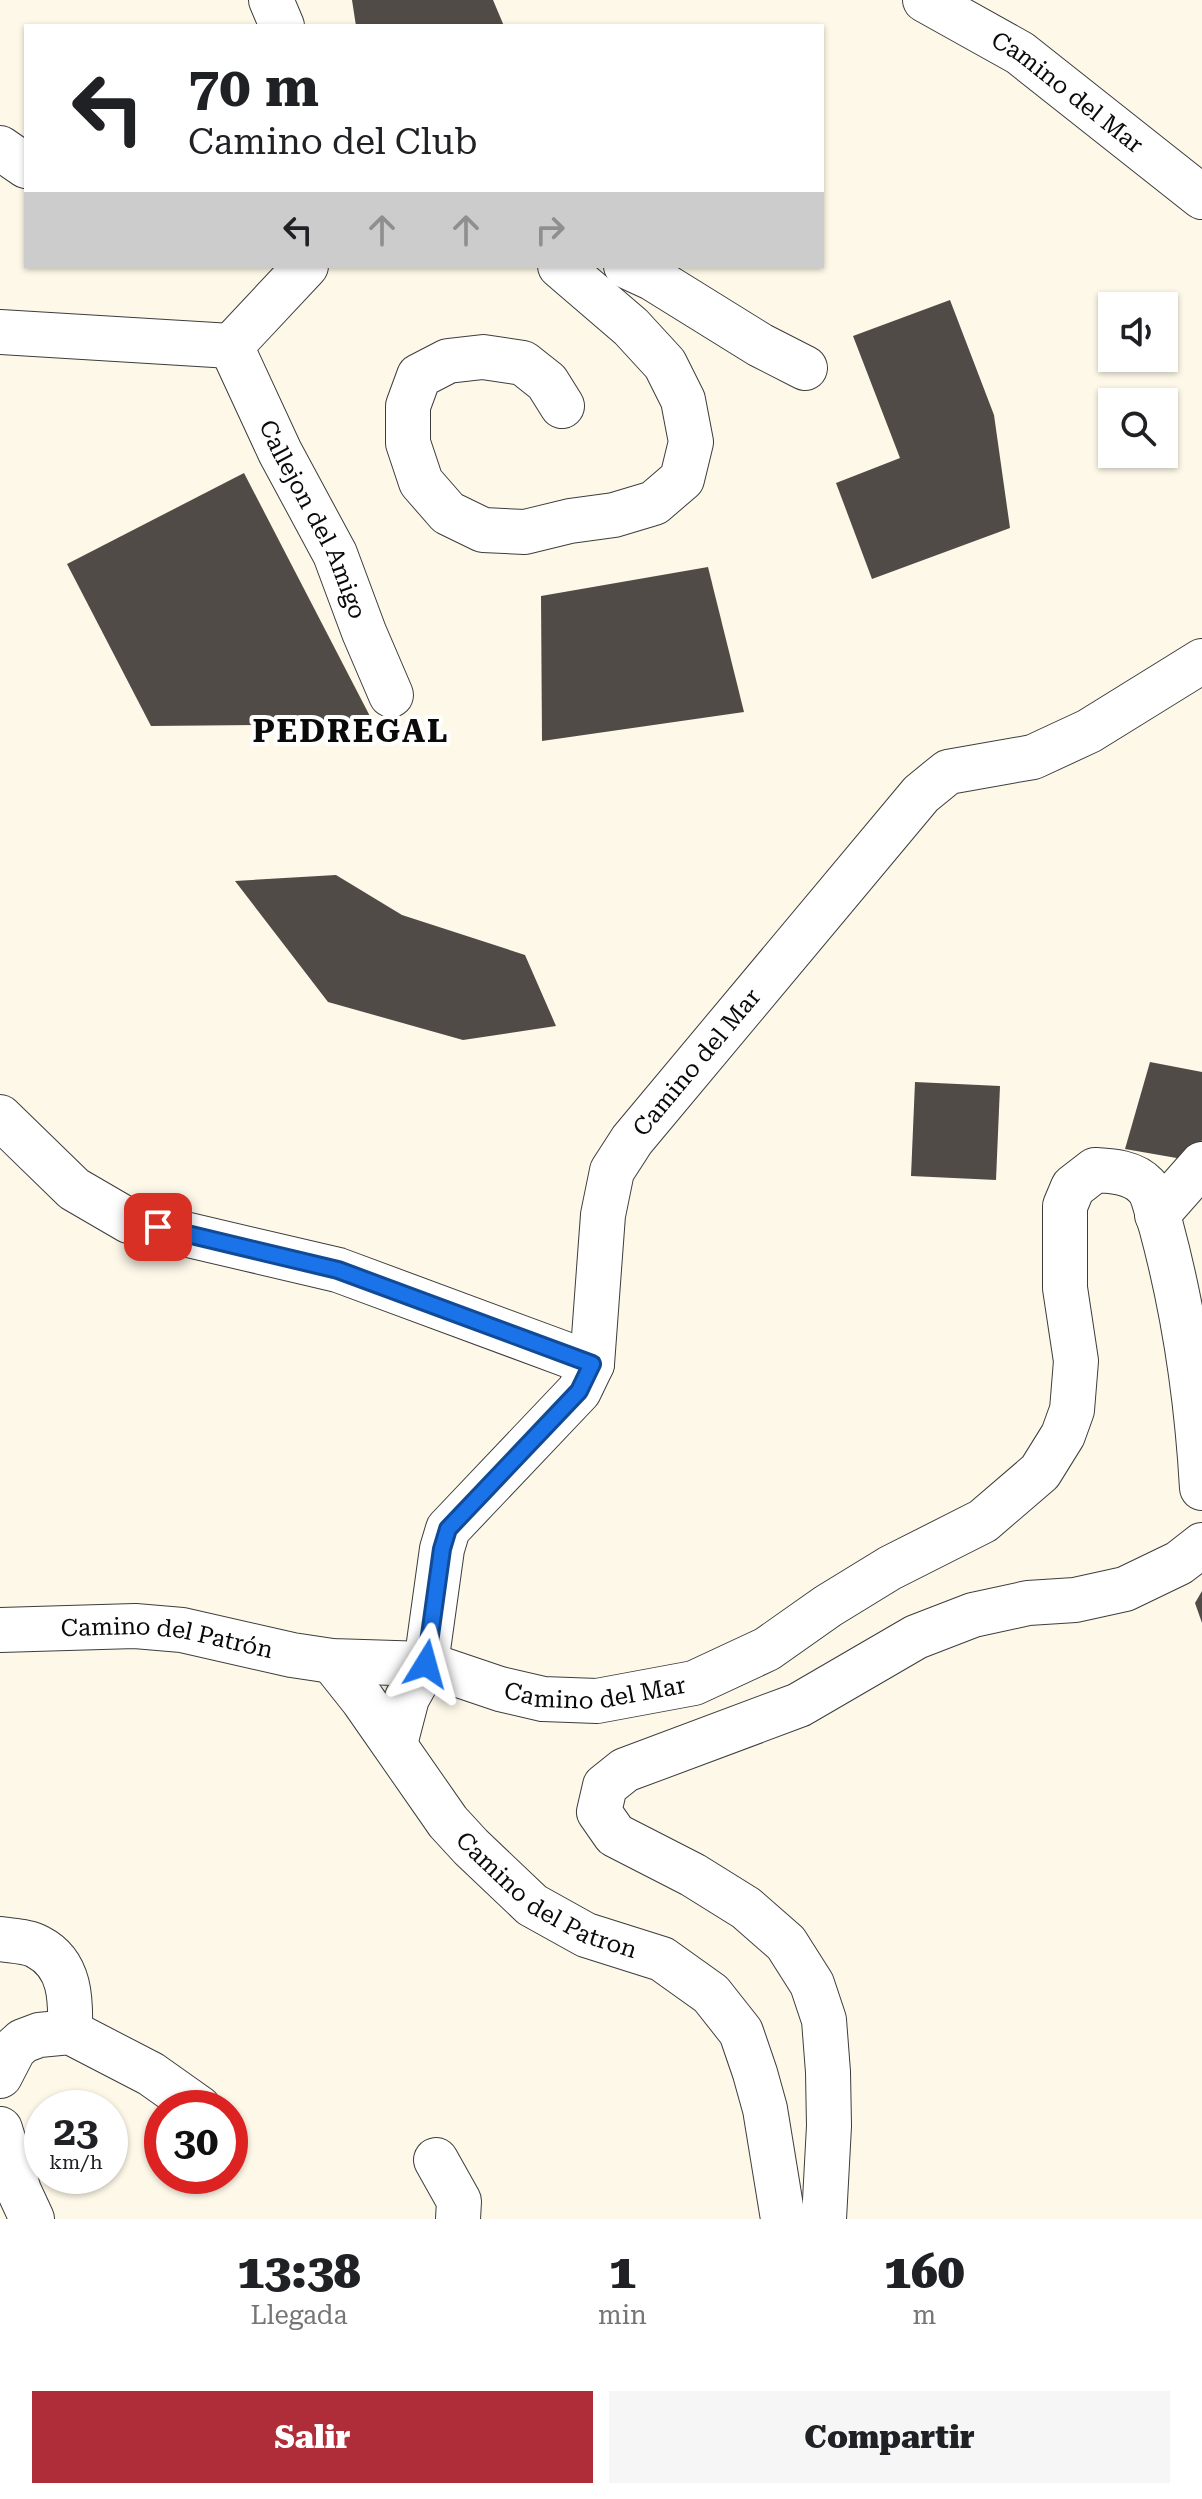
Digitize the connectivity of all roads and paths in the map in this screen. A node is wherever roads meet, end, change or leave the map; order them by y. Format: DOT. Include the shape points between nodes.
graph roads {
  1 [pos="271,0"];
  2 [pos="925,0"];
  3 [pos="281,24"];
  4 [pos="0,148"];
  5 [pos="24,165"];
  6 [pos="1202,197"];
  7 [pos="304,268"];
  8 [pos="562,268"];
  9 [pos="630,268"];
  10 [pos="0,332"];
  11 [pos="231,346"];
  12 [pos="805,368"];
  13 [pos="562,406"];
  14 [pos="1202,661"];
  15 [pos="391,695"];
  16 [pos="0,1117"];
  17 [pos="1202,1164"];
  18 [pos="1157,1215"];
  19 [pos="592,1364"];
  20 [pos="1202,1488"];
  21 [pos="1202,1545"];
  22 [pos="0,1630"];
  23 [pos="332,1661"];
  24 [pos="426,1664"];
  25 [pos="395,1744"];
  26 [pos="0,1939"];
  27 [pos="70,2032"];
  28 [pos="0,2076"];
  29 [pos="174,2090"];
  30 [pos="0,2129"];
  31 [pos="436,2160"];
  32 [pos="32,2219"];
  33 [pos="458,2219"];
  34 [pos="783,2219"];
  35 [pos="824,2219"];
  1 -- 3 [label="street"];
  2 -- 6 [label="street, Camino del Mar" via="1020,53"];
  4 -- 5 [label="street"];
  7 -- 11 [label="street"];
  8 -- 13 [label="street" via="665,364 683,400 691,442 682,479 654,503 525,532 483,530 448,513 421,482 408,443 408,406 419,376 448,361 483,357 523,363 547,382"];
  9 -- 12 [label="street"];
  10 -- 11 [label="street"];
  11 -- 15 [label="street, Callejon del Amigo" via="335,554"];
  14 -- 19 [label="street, Camino del Mar" via="1089,731 1033,757 948,772 921,794 632,1140 612,1171 603,1215"];
  16 -- 19 [label="street" via="74,1189 129,1221 338,1270"];
  17 -- 18 [label="street"];
  18 -- 20 [label="street, Camino del Mar" via="1176,1281"];
  18 -- 24 [label="street, Camino del Mar" via="1147,1186 1123,1172 1095,1170 1073,1187 1065,1206 1065,1288 1076,1361 1072,1410 1040,1472 983,1521 890,1568 767,1649 694,1683 597,1701 543,1699"];
  19 -- 24 [label="street, Camino del Mar" via="579,1391 448,1529"];
  21 -- 35 [label="street" via="1179,1563 1125,1589 973,1615 916,1637 799,1705 625,1770 605,1786 599,1812 615,1835 746,1908 786,1943 812,1984 824,2020 829,2126"];
  22 -- 23 [label="street, Camino del Patrón" via="182,1630"];
  23 -- 24 [label="street, Camino del Patrón"];
  23 -- 25 [label="street, Camino del Patron"];
  24 -- 25 [label="street" via="407,1698"];
  25 -- 34 [label="street, Camino del Patron" via="448,1822 532,1905 586,1935 662,1959 711,1994 741,2032 765,2109"];
  26 -- 27 [label="street" via="37,1946 61,1965 71,2000"];
  27 -- 28 [label="street" via="23,2041"];
  27 -- 29 [label="street"];
  30 -- 32 [label="street"];
  31 -- 33 [label="street" via="459,2201"];
}
